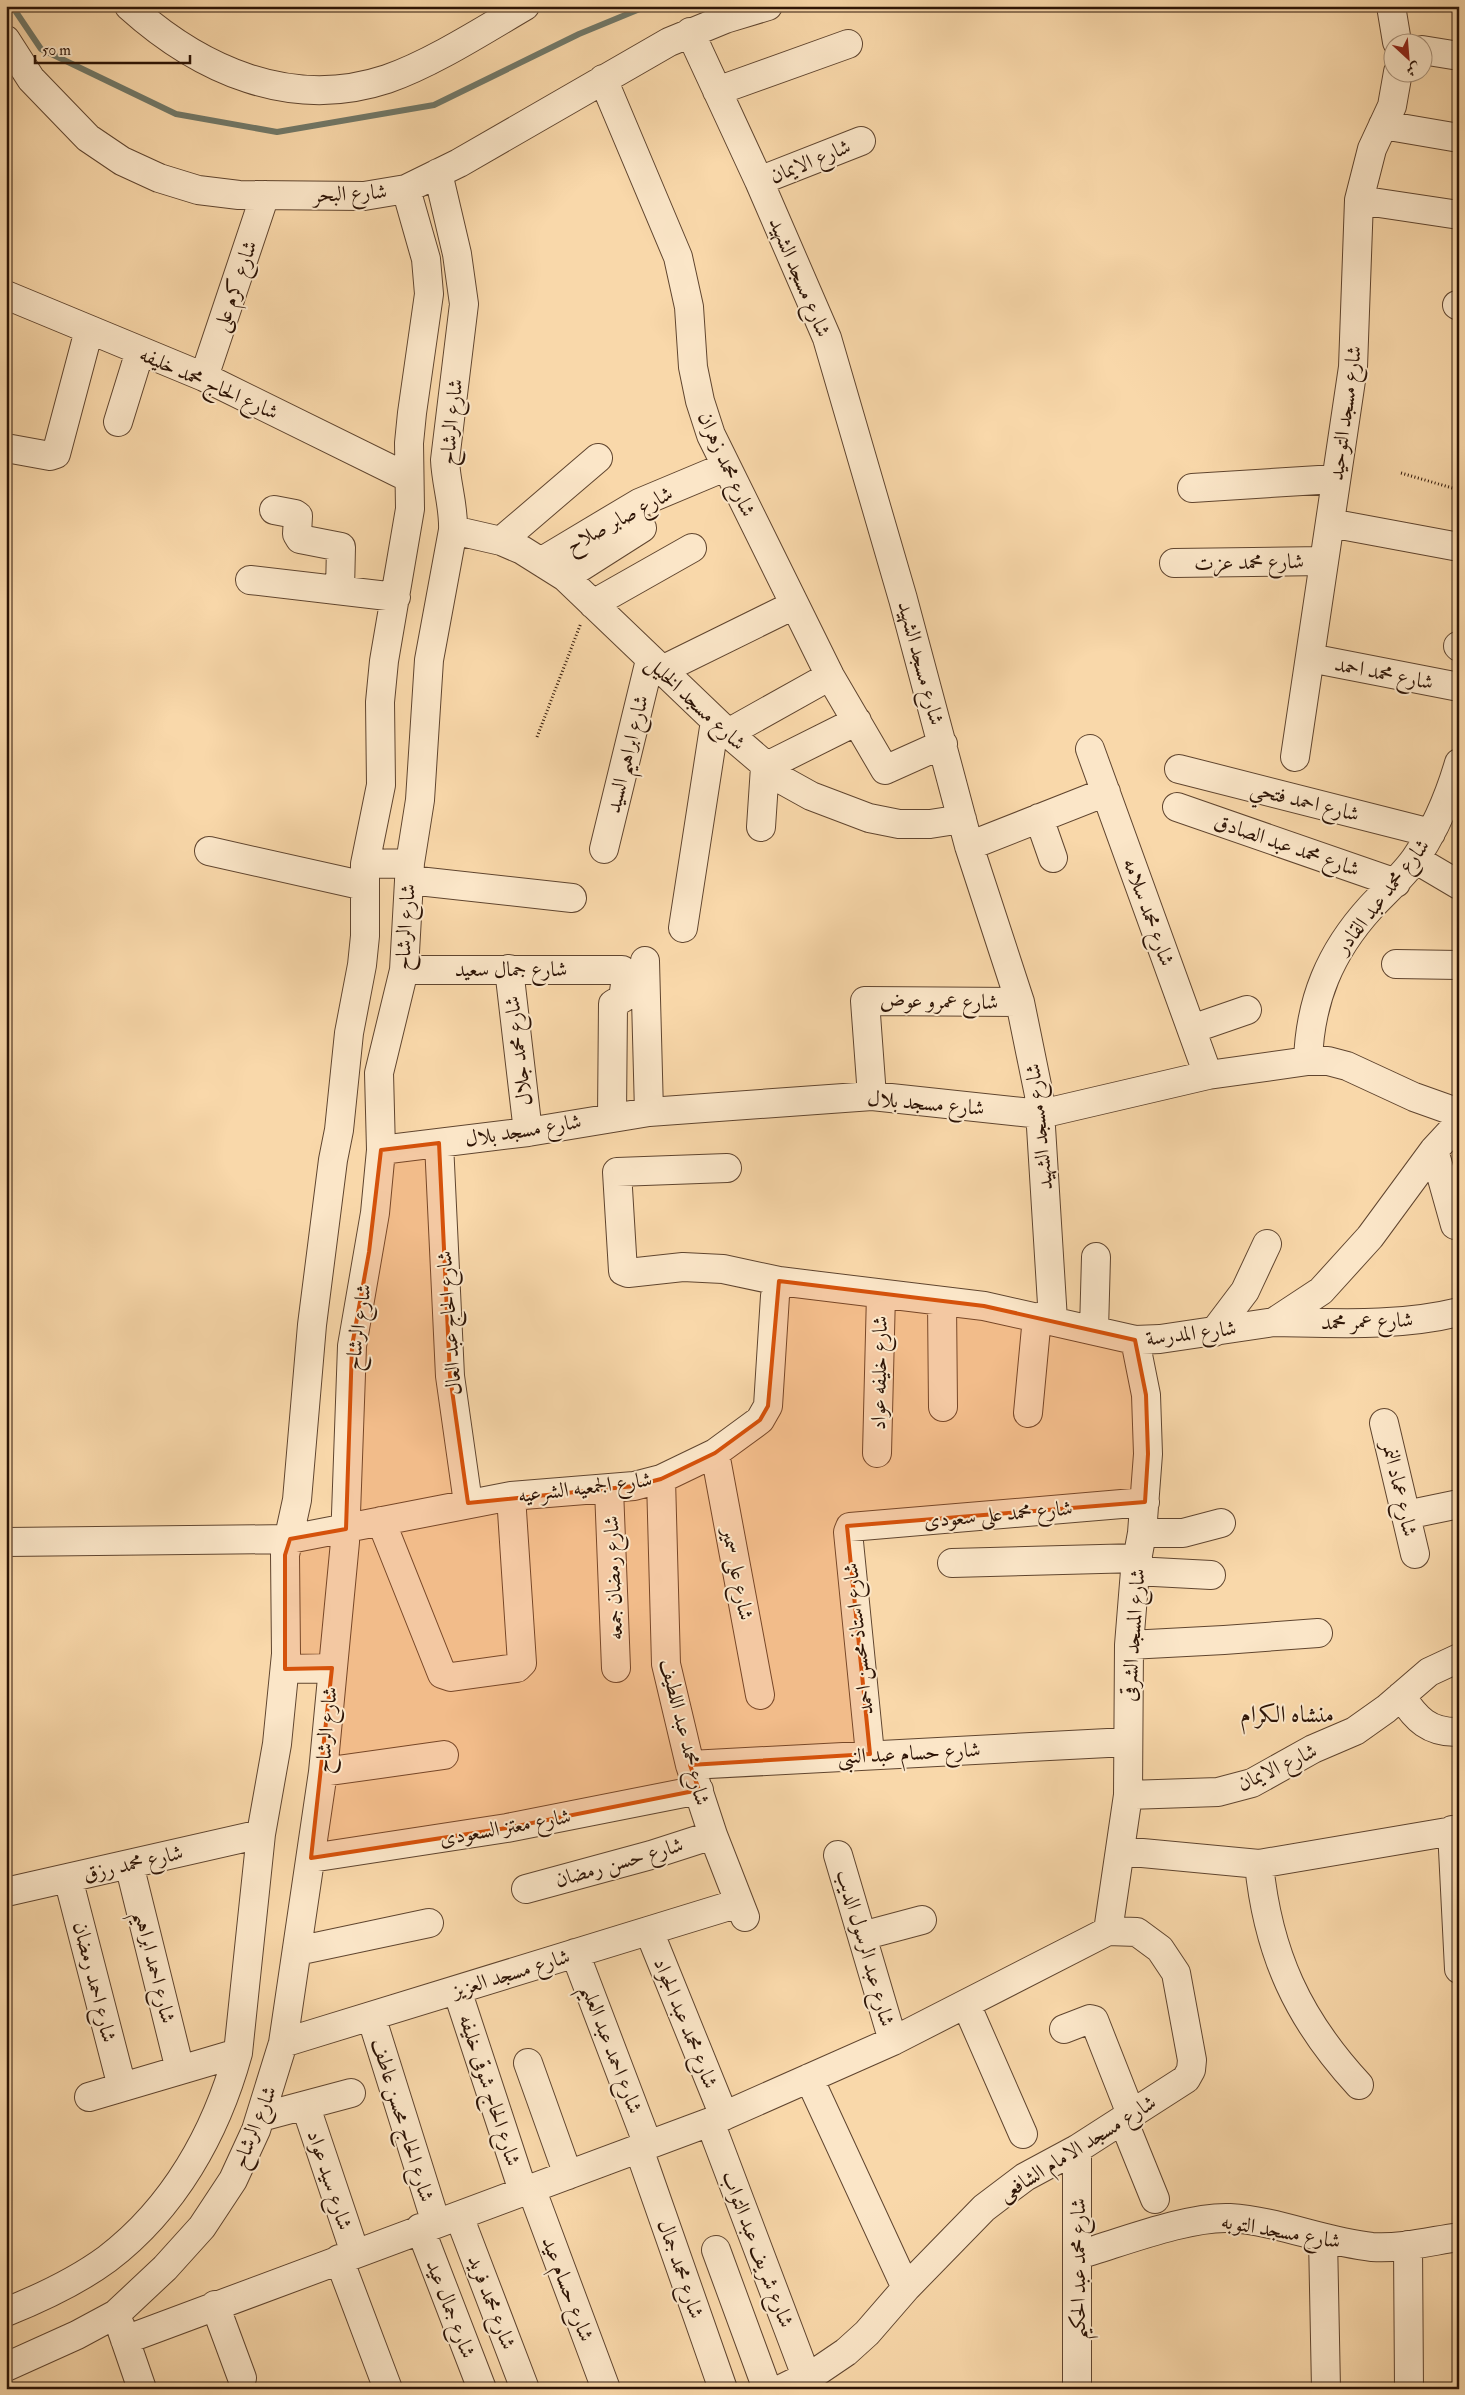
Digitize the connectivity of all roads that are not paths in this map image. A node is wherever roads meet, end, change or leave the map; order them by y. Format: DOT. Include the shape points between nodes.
graph roads {
  1 [pos="129,6"];
  2 [pos="525,6"];
  3 [pos="768,6"];
  4 [pos="1391,6"];
  5 [pos="690,32"];
  6 [pos="1395,32"];
  7 [pos="6,40"];
  8 [pos="848,44"];
  9 [pos="1432,52"];
  10 [pos="1459,56"];
  11 [pos="604,79"];
  12 [pos="1396,82"];
  13 [pos="717,92"];
  14 [pos="1384,125"];
  15 [pos="1459,138"];
  16 [pos="861,141"];
  17 [pos="438,173"];
  18 [pos="759,181"];
  19 [pos="406,189"];
  20 [pos="265,195"];
  21 [pos="1359,200"];
  22 [pos="1459,215"];
  23 [pos="442,256"];
  24 [pos="6,294"];
  25 [pos="89,330"];
  26 [pos="140,351"];
  27 [pos="204,377"];
  28 [pos="118,422"];
  29 [pos="6,448"];
  30 [pos="598,458"];
  31 [pos="725,467"];
  32 [pos="409,478"];
  33 [pos="1335,479"];
  34 [pos="1192,488"];
  35 [pos="274,510"];
  36 [pos="437,516"];
  37 [pos="1330,523"];
  38 [pos="642,528"];
  39 [pos="501,541"];
  40 [pos="1459,547"];
  41 [pos="692,548"];
  42 [pos="542,561"];
  43 [pos="1324,561"];
  44 [pos="1174,563"];
  45 [pos="564,577"];
  46 [pos="250,580"];
  47 [pos="340,590"];
  48 [pos="396,597"];
  49 [pos="591,602"];
  50 [pos="794,605"];
  51 [pos="1310,658"];
  52 [pos="656,665"];
  53 [pos="830,676"];
  54 [pos="1459,687"];
  55 [pos="857,721"];
  56 [pos="721,727"];
  57 [pos="943,744"];
  58 [pos="1090,749"];
  59 [pos="1296,757"];
  60 [pos="1459,763"];
  61 [pos="765,767"];
  62 [pos="1179,769"];
  63 [pos="1106,792"];
  64 [pos="1177,807"];
  65 [pos="1039,818"];
  66 [pos="962,819"];
  67 [pos="761,827"];
  68 [pos="1431,833"];
  69 [pos="969,846"];
  70 [pos="604,849"];
  71 [pos="209,851"];
  72 [pos="1054,858"];
  73 [pos="1415,859"];
  74 [pos="387,870"];
  75 [pos="1396,883"];
  76 [pos="1459,885"];
  77 [pos="572,898"];
  78 [pos="684,928"];
  79 [pos="645,961"];
  80 [pos="1396,964"];
  81 [pos="1459,965"];
  82 [pos="509,969"];
  83 [pos="404,970"];
  84 [pos="1020,1002"];
  85 [pos="1247,1010"];
  86 [pos="1192,1029"];
  87 [pos="1308,1061"];
  88 [pos="1208,1075"];
  89 [pos="872,1096"];
  90 [pos="649,1112"];
  91 [pos="1459,1113"];
  92 [pos="1041,1114"];
  93 [pos="612,1116"];
  94 [pos="1459,1123"];
  95 [pos="528,1132"];
  96 [pos="439,1143"];
  97 [pos="381,1150"];
  98 [pos="1434,1150"];
  99 [pos="727,1168"];
  100 [pos="1455,1225"];
  101 [pos="1267,1244"];
  102 [pos="1096,1257"];
  103 [pos="779,1281"];
  104 [pos="881,1294"];
  105 [pos="942,1302"];
  106 [pos="1459,1312"];
  107 [pos="1045,1319"];
  108 [pos="1274,1322"];
  109 [pos="1094,1330"];
  110 [pos="1214,1332"];
  111 [pos="1135,1340"];
  112 [pos="943,1407"];
  113 [pos="1028,1413"];
  114 [pos="1384,1423"];
  115 [pos="878,1453"];
  116 [pos="715,1454"];
  117 [pos="661,1479"];
  118 [pos="609,1488"];
  119 [pos="511,1496"];
  120 [pos="1145,1502"];
  121 [pos="468,1503"];
  122 [pos="1459,1505"];
  123 [pos="1459,1510"];
  124 [pos="1406,1515"];
  125 [pos="381,1521"];
  126 [pos="1222,1524"];
  127 [pos="852,1526"];
  128 [pos="340,1530"];
  129 [pos="296,1538"];
  130 [pos="6,1542"];
  131 [pos="1139,1554"];
  132 [pos="1415,1554"];
  133 [pos="952,1563"];
  134 [pos="1211,1575"];
  135 [pos="1318,1633"];
  136 [pos="1129,1645"];
  137 [pos="1459,1658"];
  138 [pos="616,1668"];
  139 [pos="308,1669"];
  140 [pos="760,1695"];
  141 [pos="1401,1696"];
  142 [pos="1459,1732"];
  143 [pos="1127,1742"];
  144 [pos="870,1754"];
  145 [pos="444,1755"];
  146 [pos="323,1772"];
  147 [pos="694,1778"];
  148 [pos="1128,1795"];
  149 [pos="1455,1830"];
  150 [pos="261,1834"];
  151 [pos="712,1835"];
  152 [pos="1121,1850"];
  153 [pos="838,1855"];
  154 [pos="312,1858"];
  155 [pos="129,1864"];
  156 [pos="1259,1864"];
  157 [pos="68,1878"];
  158 [pos="526,1888"];
  159 [pos="6,1892"];
  160 [pos="1458,1907"];
  161 [pos="742,1910"];
  162 [pos="922,1920"];
  163 [pos="429,1923"];
  164 [pos="1108,1930"];
  165 [pos="649,1931"];
  166 [pos="862,1936"];
  167 [pos="297,1951"];
  168 [pos="575,1954"];
  169 [pos="1459,1969"];
  170 [pos="457,1990"];
  171 [pos="966,2004"];
  172 [pos="371,2016"];
  173 [pos="1064,2029"];
  174 [pos="893,2042"];
  175 [pos="283,2043"];
  176 [pos="238,2053"];
  177 [pos="528,2063"];
  178 [pos="180,2070"];
  179 [pos="810,2078"];
  180 [pos="1359,2085"];
  181 [pos="122,2087"];
  182 [pos="351,2093"];
  183 [pos="89,2096"];
  184 [pos="306,2107"];
  185 [pos="1127,2118"];
  186 [pos="717,2119"];
  187 [pos="242,2121"];
  188 [pos="1023,2134"];
  189 [pos="644,2147"];
  190 [pos="1077,2149"];
  191 [pos="568,2175"];
  192 [pos="527,2190"];
  193 [pos="1155,2199"];
  194 [pos="438,2222"];
  195 [pos="1459,2237"];
  196 [pos="1323,2238"];
  197 [pos="1408,2245"];
  198 [pos="716,2250"];
  199 [pos="1078,2255"];
  200 [pos="347,2256"];
  201 [pos="906,2288"];
  202 [pos="215,2305"];
  203 [pos="6,2312"];
  204 [pos="116,2314"];
  205 [pos="125,2340"];
  206 [pos="6,2367"];
  207 [pos="806,2376"];
  208 [pos="242,2378"];
  209 [pos="142,2389"];
  210 [pos="388,2389"];
  211 [pos="482,2389"];
  212 [pos="524,2389"];
  213 [pos="606,2389"];
  214 [pos="723,2389"];
  215 [pos="767,2389"];
  216 [pos="781,2389"];
  217 [pos="1077,2389"];
  218 [pos="1326,2389"];
  219 [pos="1409,2389"];
  1 -- 2 [label="street" via="188,51 224,69 269,86 309,91 348,89 387,79"];
  3 -- 5 [label="street, شارع البحر"];
  4 -- 6 [label="street"];
  5 -- 11 [label="street, شارع البحر"];
  5 -- 13 [label="street, شارع مسجد الشهيد"];
  7 -- 20 [label="street, شارع البحر" via="31,79 65,116 88,138 122,161 159,178 198,190"];
  8 -- 13 [label="street"];
  9 -- 10 [label="street"];
  11 -- 17 [label="street, شارع البحر"];
  11 -- 31 [label="street, شارع محمد زهران" via="678,257 685,281 693,367 700,401"];
  12 -- 14 [label="street, شارع مسجد التوحيد"];
  13 -- 18 [label="street, شارع مسجد الشهيد"];
  14 -- 15 [label="street"];
  14 -- 21 [label="street, شارع مسجد التوحيد" via="1370,157"];
  16 -- 18 [label="street, شارع الايمان"];
  17 -- 19 [label="street, شارع البحر"];
  17 -- 23 [label="street, شارع الرشاح"];
  18 -- 57 [label="street, شارع مسجد الشهيد" via="830,348"];
  19 -- 20 [label="street, شارع البحر" via="364,196"];
  19 -- 23 [label="street, شارع الرشاح"];
  20 -- 27 [label="street, شارع كرم على"];
  21 -- 22 [label="street"];
  21 -- 33 [label="street, شارع مسجد التوحيد" via="1355,348"];
  23 -- 32 [label="street, شارع الرشاح" via="429,294 412,413"];
  23 -- 36 [label="street, شارع الرشاح" via="464,304 445,460 446,478"];
  24 -- 25 [label="street, شارع الحاج محمد خليفه"];
  25 -- 26 [label="street, شارع الحاج محمد خليفه"];
  25 -- 29 [label="street" via="56,454 50,456"];
  26 -- 27 [label="street, شارع الحاج محمد خليفه"];
  26 -- 28 [label="street"];
  27 -- 32 [label="street, شارع الحاج محمد خليفه"];
  30 -- 39 [label="street"];
  31 -- 42 [label="street, شارع صابر صلاح" via="639,503"];
  31 -- 50 [label="street, شارع محمد زهران"];
  32 -- 36 [label="street, شارع الرشاح"];
  33 -- 34 [label="street"];
  33 -- 37 [label="street, شارع مسجد التوحيد"];
  35 -- 47 [label="street" via="298,516 297,534 300,539 341,547"];
  36 -- 39 [label="street, شارع مسجد الخليل"];
  36 -- 48 [label="street, شارع الرشاح"];
  36 -- 74 [label="street, شارع الرشاح" via="420,800"];
  37 -- 40 [label="street"];
  37 -- 43 [label="street, شارع مسجد التوحيد"];
  38 -- 45 [label="street"];
  39 -- 42 [label="street, شارع مسجد الخليل"];
  41 -- 49 [label="street"];
  42 -- 45 [label="street, شارع مسجد الخليل"];
  43 -- 44 [label="street, شارع محمد عزت"];
  43 -- 51 [label="street, شارع مسجد التوحيد"];
  45 -- 49 [label="street, شارع مسجد الخليل"];
  46 -- 47 [label="street"];
  47 -- 48 [label="street"];
  48 -- 74 [label="street, شارع الرشاح" via="381,694 381,785"];
  49 -- 52 [label="street, شارع مسجد الخليل"];
  50 -- 52 [label="street"];
  50 -- 53 [label="street, شارع محمد زهران"];
  51 -- 54 [label="street, شارع محمد احمد"];
  51 -- 59 [label="street, شارع مسجد التوحيد"];
  52 -- 56 [label="street, شارع مسجد الخليل"];
  52 -- 70 [label="street, شارع ابراهيم السيد"];
  53 -- 55 [label="street, شارع محمد زهران"];
  53 -- 56 [label="street"];
  55 -- 57 [label="street, شارع محمد زهران" via="885,770"];
  55 -- 61 [label="street"];
  56 -- 61 [label="street, شارع مسجد الخليل"];
  56 -- 78 [label="street"];
  57 -- 66 [label="street, شارع مسجد الشهيد"];
  58 -- 63 [label="street, شارع محمد سلامه"];
  60 -- 68 [label="street, شارع محمد عبد القادر"];
  61 -- 66 [label="street, شارع مسجد الخليل" via="811,796 869,818 899,824"];
  61 -- 67 [label="street"];
  62 -- 68 [label="street, شارع احمد فتحي"];
  63 -- 65 [label="street"];
  63 -- 86 [label="street, شارع محمد سلامه"];
  64 -- 75 [label="street, شارع محمد عبد الصادق"];
  65 -- 69 [label="street"];
  65 -- 72 [label="street"];
  66 -- 69 [label="street, شارع مسجد الشهيد"];
  68 -- 73 [label="street, شارع محمد عبد القادر"];
  69 -- 84 [label="street, شارع مسجد الشهيد"];
  71 -- 74 [label="street"];
  73 -- 75 [label="street, شارع محمد عبد القادر"];
  73 -- 76 [label="street"];
  74 -- 77 [label="street"];
  74 -- 83 [label="street, شارع الرشاح"];
  74 -- 129 [label="street, شارع الرشاح" via="365,936 348,1033 339,1130 312,1325"];
  75 -- 87 [label="street, شارع محمد عبد القادر" via="1353,928 1324,978 1314,1005"];
  79 -- 90 [label="street"];
  80 -- 81 [label="street"];
  82 -- 83 [label="street, شارع جمال سعيد"];
  82 -- 93 [label="street, شارع جمال سعيد" via="619,969 624,972 623,998 613,1004"];
  82 -- 95 [label="street, شارع محمد جلال"];
  83 -- 97 [label="street, شارع الرشاح" via="379,1073"];
  84 -- 89 [label="street, شارع عمرو عوض" via="865,1001"];
  84 -- 92 [label="street, شارع مسجد الشهيد" via="1038,1082"];
  85 -- 86 [label="street"];
  86 -- 88 [label="street, شارع محمد سلامه"];
  87 -- 88 [label="street, شارع مسجد بلال"];
  87 -- 91 [label="street, شارع مسجد بلال" via="1347,1066 1414,1098"];
  88 -- 92 [label="street, شارع مسجد بلال"];
  89 -- 90 [label="street, شارع مسجد بلال"];
  89 -- 92 [label="street, شارع مسجد بلال"];
  90 -- 93 [label="street, شارع مسجد بلال"];
  92 -- 107 [label="street, شارع مسجد الشهيد"];
  93 -- 95 [label="street, شارع مسجد بلال"];
  94 -- 98 [label="street, شارع المدرسة"];
  95 -- 96 [label="street, شارع مسجد بلال"];
  96 -- 97 [label="street, شارع مسجد بلال"];
  96 -- 121 [label="street, شارع الحاج عبد العال" via="450,1376"];
  97 -- 128 [label="street, شارع الرشاح" via="370,1252 352,1346"];
  98 -- 100 [label="street"];
  98 -- 108 [label="street, شارع المدرسة" via="1370,1237 1321,1291"];
  99 -- 103 [label="street, شارع المدرسة" via="617,1172 622,1269 628,1273 683,1267 713,1268"];
  101 -- 110 [label="street" via="1245,1290"];
  102 -- 109 [label="street"];
  103 -- 104 [label="street, شارع المدرسة"];
  103 -- 116 [label="street, شارع الجمعيه الشرعيه" via="775,1296 768,1406 760,1420"];
  104 -- 105 [label="street, شارع المدرسة"];
  104 -- 115 [label="street, شارع خليفه عواد"];
  105 -- 107 [label="street, شارع المدرسة" via="984,1306"];
  105 -- 112 [label="street"];
  106 -- 108 [label="street, شارع عمر محمد" via="1388,1323"];
  107 -- 109 [label="street, شارع المدرسة"];
  107 -- 113 [label="street, شارع مسجد الشهيد"];
  108 -- 110 [label="street, شارع المدرسة"];
  109 -- 111 [label="street, شارع المدرسة"];
  110 -- 111 [label="street, شارع المدرسة"];
  111 -- 120 [label="street, شارع المسجد الشرقى" via="1146,1395 1148,1454"];
  114 -- 124 [label="street, شارع عماد النمر"];
  116 -- 117 [label="street, شارع الجمعيه الشرعيه"];
  116 -- 140 [label="street, شارع على سمير"];
  117 -- 118 [label="street, شارع الجمعيه الشرعيه"];
  117 -- 147 [label="street, شارع محمد عبد اللطيف" via="666,1664"];
  118 -- 119 [label="street, شارع الجمعيه الشرعيه"];
  118 -- 138 [label="street, شارع رمضان جمعه"];
  119 -- 121 [label="street, شارع الجمعيه الشرعيه"];
  119 -- 125 [label="street" via="522,1663 517,1668 448,1677 442,1674"];
  120 -- 127 [label="street, شارع محمد على سعودى"];
  120 -- 131 [label="street, شارع المسجد الشرقى"];
  121 -- 125 [label="street, شارع الجمعيه الشرعيه"];
  122 -- 123 [label="street"];
  122 -- 124 [label="street"];
  124 -- 132 [label="street, شارع عماد النمر"];
  125 -- 128 [label="street, شارع الجمعيه الشرعيه"];
  126 -- 131 [label="street" via="1182,1532"];
  127 -- 144 [label="street, شارع استاذ محسن احمد" via="848,1532"];
  128 -- 129 [label="street, شارع الجمعيه الشرعيه"];
  128 -- 139 [label="street, شارع الرشاح"];
  129 -- 130 [label="street, شارع الجمعيه الشرعيه"];
  129 -- 139 [label="street, شارع الرشاح" via="284,1574 287,1624"];
  131 -- 133 [label="street"];
  131 -- 134 [label="street"];
  131 -- 136 [label="street, شارع المسجد الشرقى"];
  135 -- 136 [label="street"];
  136 -- 143 [label="street, شارع المسجد الشرقى"];
  137 -- 141 [label="street, شارع الايمان" via="1429,1672"];
  139 -- 146 [label="street, شارع الرشاح"];
  139 -- 150 [label="street, شارع الرشاح" via="277,1744"];
  141 -- 142 [label="street" via="1414,1716 1424,1724"];
  141 -- 148 [label="street, شارع الايمان" via="1355,1731 1313,1749 1252,1782 1218,1792"];
  143 -- 144 [label="street, شارع حسام عبد النبى"];
  143 -- 148 [label="street, شارع المسجد الشرقى"];
  144 -- 147 [label="street, شارع حسام عبد النبى"];
  145 -- 146 [label="street"];
  146 -- 154 [label="street, شارع الرشاح"];
  147 -- 151 [label="street, شارع محمد عبد اللطيف"];
  147 -- 154 [label="street, شارع معتز السعودى" via="507,1828"];
  148 -- 152 [label="street, شارع المسجد الشرقى"];
  149 -- 156 [label="street"];
  149 -- 160 [label="street"];
  150 -- 155 [label="street, شارع محمد رزق"];
  150 -- 176 [label="street, شارع الرشاح"];
  151 -- 158 [label="street, شارع حسن رمضان"];
  151 -- 161 [label="street, شارع محمد عبد اللطيف"];
  152 -- 156 [label="street"];
  152 -- 164 [label="street, شارع المسجد الشرقى"];
  153 -- 166 [label="street, شارع عبد الرسول الديب"];
  154 -- 167 [label="street, شارع الرشاح"];
  155 -- 157 [label="street, شارع محمد رزق"];
  155 -- 178 [label="street, شارع احمد ابراهيم"];
  156 -- 180 [label="street" via="1268,1926 1288,1984 1319,2038"];
  157 -- 159 [label="street, شارع محمد رزق"];
  157 -- 181 [label="street, شارع احمد رمضان"];
  160 -- 169 [label="street"];
  161 -- 165 [label="street, شارع مسجد العزيز"];
  162 -- 166 [label="street"];
  163 -- 167 [label="street"];
  164 -- 171 [label="street"];
  164 -- 185 [label="street, شارع مسجد الامام الشافعى" via="1137,1932 1160,1949 1176,1973 1192,2060 1192,2070 1186,2079"];
  165 -- 168 [label="street, شارع مسجد العزيز"];
  165 -- 186 [label="street, شارع محمد عبد الجواد"];
  166 -- 174 [label="street, شارع عبد الرسول الديب"];
  167 -- 175 [label="street, شارع الرشاح"];
  168 -- 170 [label="street, شارع مسجد العزيز"];
  168 -- 189 [label="street, شارع احمد عبد العليم"];
  170 -- 172 [label="street, شارع مسجد العزيز"];
  170 -- 192 [label="street, شارع الحاج شوقى خليفه"];
  171 -- 174 [label="street"];
  171 -- 188 [label="street"];
  172 -- 175 [label="street, شارع مسجد العزيز"];
  172 -- 194 [label="street, شارع الحاج محسن عاطف"];
  173 -- 185 [label="street" via="1094,2020"];
  174 -- 179 [label="street"];
  175 -- 187 [label="street, شارع الرشاح"];
  176 -- 178 [label="street"];
  176 -- 187 [label="street, شارع الرشاح" via="231,2080"];
  177 -- 191 [label="street"];
  178 -- 181 [label="street"];
  179 -- 186 [label="street"];
  179 -- 201 [label="street"];
  181 -- 183 [label="street"];
  182 -- 184 [label="street"];
  184 -- 187 [label="street"];
  184 -- 200 [label="street, شارع سيد عواد"];
  185 -- 190 [label="street, شارع مسجد الامام الشافعى"];
  185 -- 193 [label="street"];
  186 -- 189 [label="street"];
  186 -- 207 [label="street, شارع شريف عبد التواب"];
  187 -- 203 [label="street, شارع الرشاح" via="203,2148 154,2215 107,2258 44,2297"];
  187 -- 204 [label="street, شارع الرشاح" via="233,2180 202,2227 165,2268"];
  189 -- 191 [label="street"];
  189 -- 214 [label="street, شارع محمد جمال"];
  190 -- 199 [label="street, شارع محمد عبد الحكيم"];
  190 -- 201 [label="street, شارع مسجد الامام الشافعى" via="1025,2177 984,2208"];
  191 -- 192 [label="street"];
  192 -- 194 [label="street"];
  192 -- 213 [label="street, شارع حسام عيد"];
  194 -- 200 [label="street"];
  194 -- 211 [label="street, شارع جمال عيد"];
  194 -- 212 [label="street, شارع محمد فريد"];
  195 -- 197 [label="street, شارع مسجد التوبه"];
  196 -- 197 [label="street, شارع مسجد التوبه" via="1374,2247"];
  196 -- 199 [label="street, شارع مسجد التوبه" via="1231,2218 1206,2218"];
  196 -- 218 [label="street"];
  197 -- 219 [label="street"];
  198 -- 215 [label="street"];
  199 -- 217 [label="street, شارع محمد عبد الحكيم"];
  200 -- 202 [label="street"];
  200 -- 210 [label="street"];
  201 -- 207 [label="street, شارع مسجد الامام الشافعى" via="846,2352"];
  202 -- 205 [label="street"];
  202 -- 208 [label="street"];
  204 -- 205 [label="street"];
  204 -- 206 [label="street, شارع الرشاح"];
  205 -- 209 [label="street"];
  207 -- 216 [label="street, شارع مسجد الامام الشافعى"];
}
